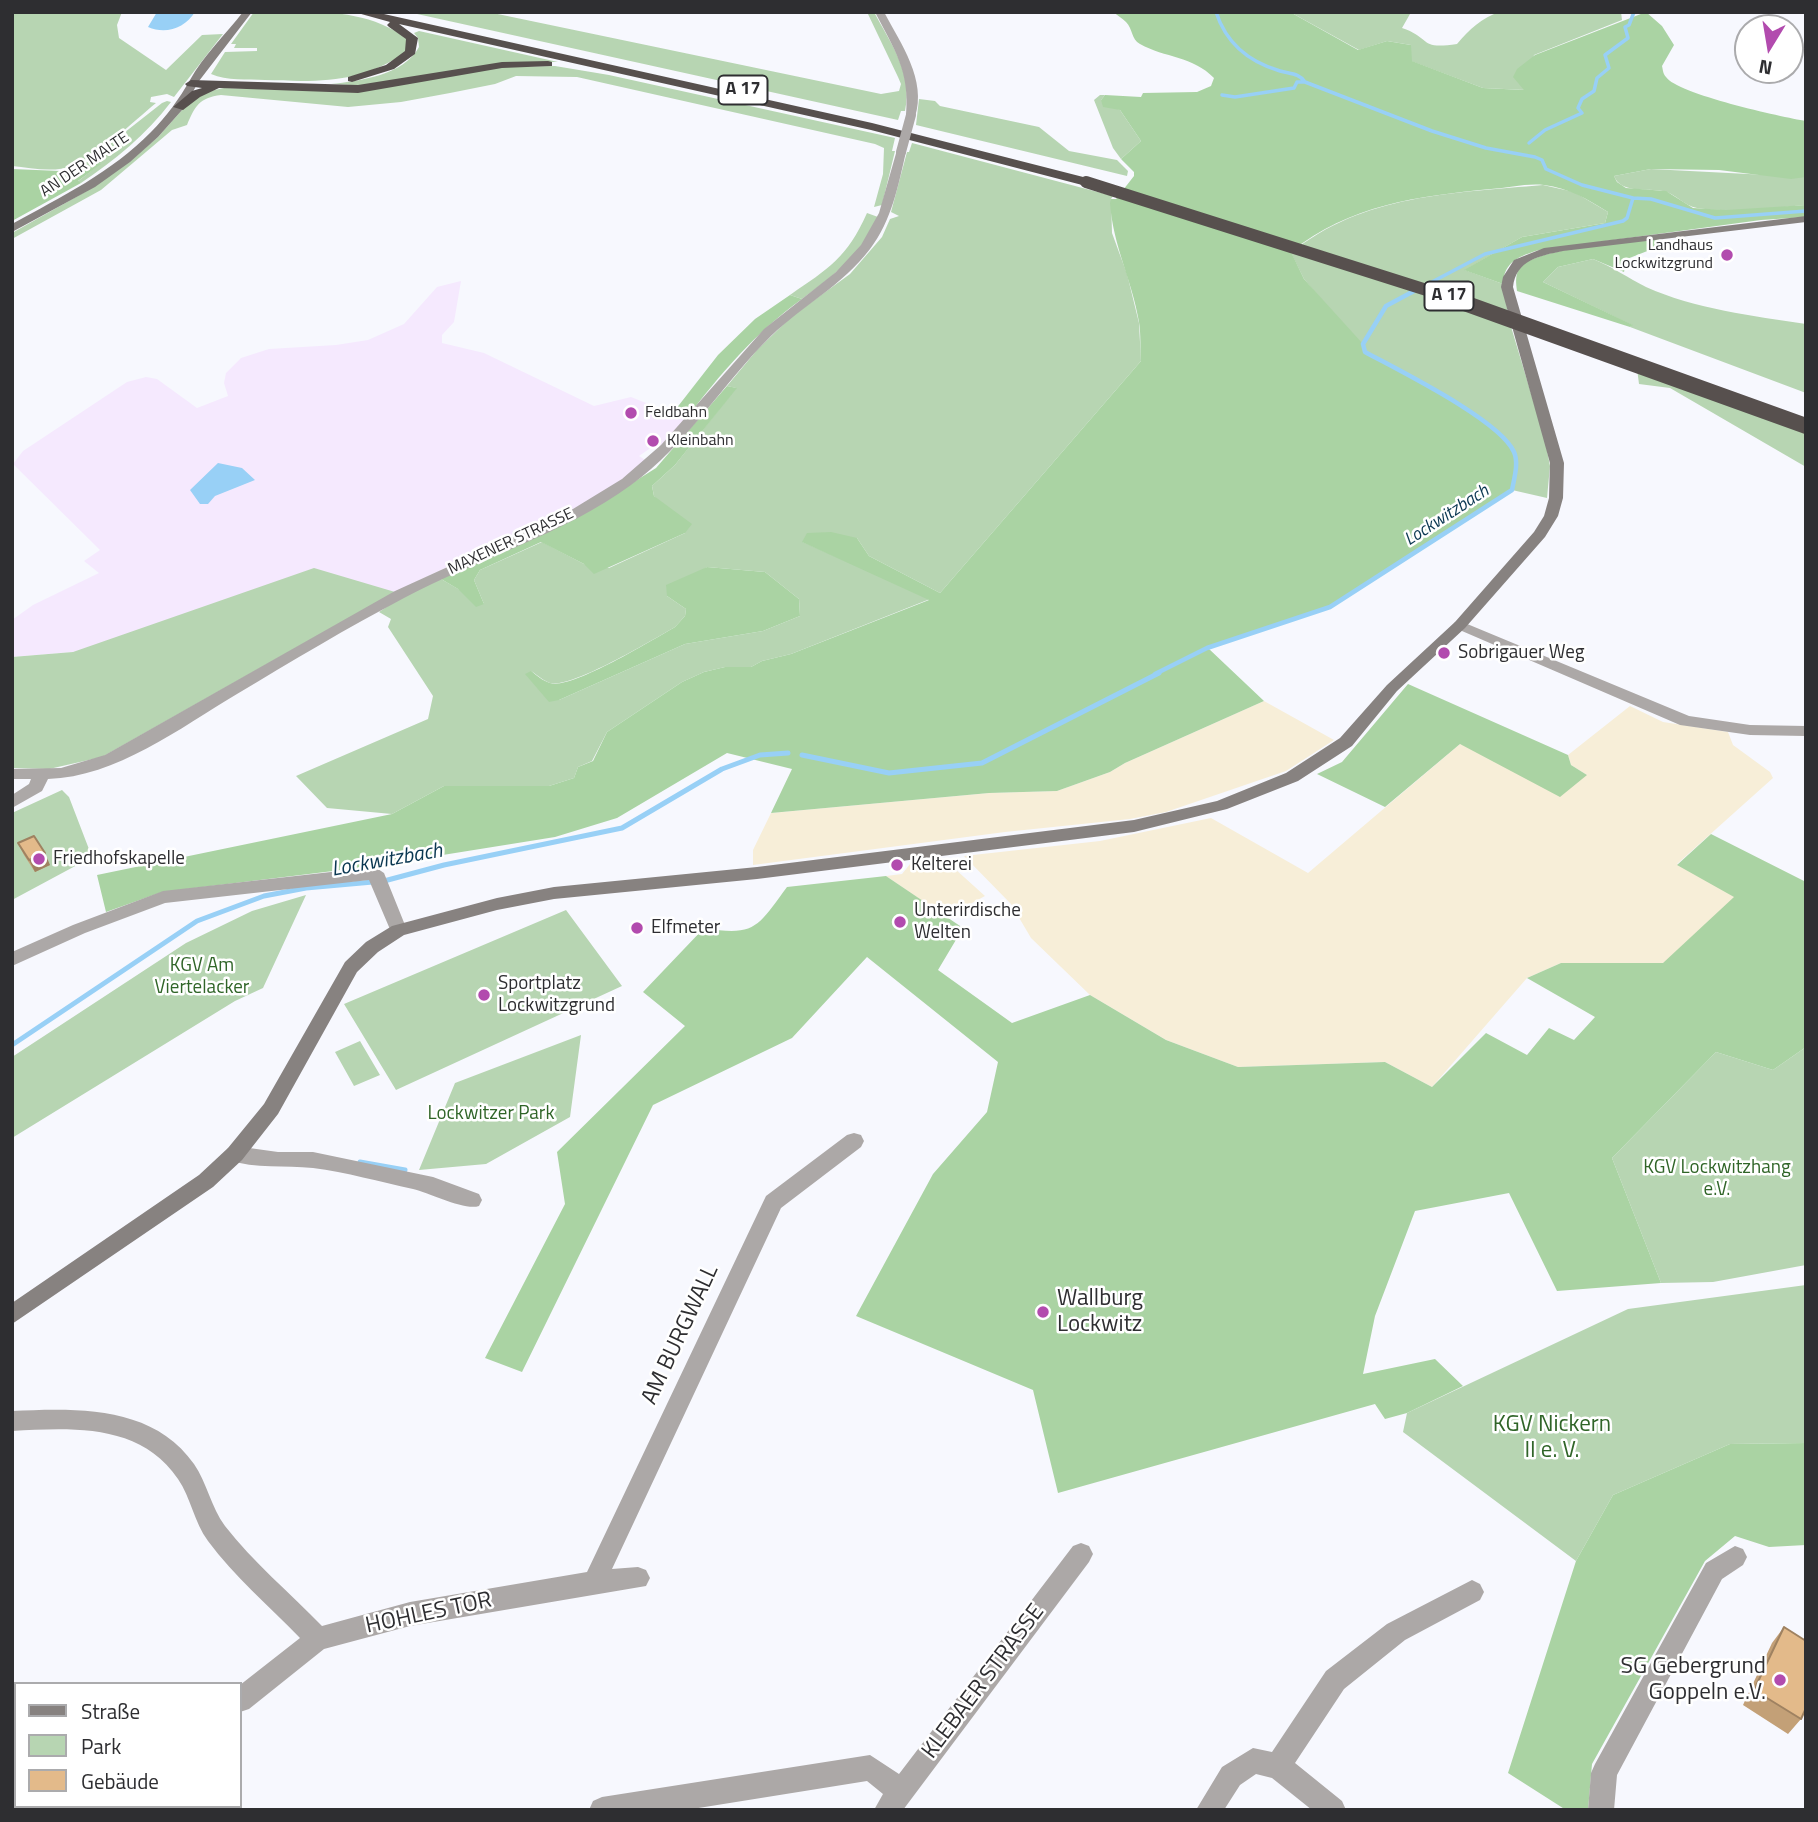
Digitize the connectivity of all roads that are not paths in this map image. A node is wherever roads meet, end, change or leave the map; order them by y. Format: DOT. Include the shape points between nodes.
graph roads {
  1 [pos="248,12"];
  2 [pos="359,12"];
  3 [pos="390,12"];
  4 [pos="879,12"];
  5 [pos="372,15"];
  6 [pos="620,71"];
  7 [pos="196,79"];
  8 [pos="225,86"];
  9 [pos="179,107"];
  10 [pos="1090,179"];
  11 [pos="1806,219"];
  12 [pos="12,223"];
  13 [pos="12,229"];
  14 [pos="1806,414"];
  15 [pos="1806,426"];
  16 [pos="1460,625"];
  17 [pos="1806,731"];
  18 [pos="12,774"];
  19 [pos="41,775"];
  20 [pos="12,803"];
  21 [pos="398,930"];
  22 [pos="12,960"];
  23 [pos="853,1141"];
  24 [pos="235,1154"];
  25 [pos="472,1200"];
  26 [pos="12,1315"];
  27 [pos="12,1421"];
  28 [pos="1081,1554"];
  29 [pos="1735,1557"];
  30 [pos="638,1578"];
  31 [pos="594,1582"];
  32 [pos="1472,1592"];
  33 [pos="318,1639"];
  34 [pos="242,1698"];
  35 [pos="1278,1766"];
  36 [pos="894,1800"];
  37 [pos="602,1810"];
  38 [pos="1209,1810"];
  39 [pos="1334,1810"];
  40 [pos="1601,1810"];
  1 -- 7 [label="main road, AN DER MALTE"];
  2 -- 5 [label="highway, A 17"];
  3 -- 10 [label="highway, A 17" via="803,103"];
  4 -- 19 [label="street, MAXENER STRASSE, bridge" via="912,74 913,99 876,232 843,272 767,332 674,440 626,483 559,522 401,594 111,759"];
  5 -- 6 [label="highway, A 17"];
  5 -- 7 [label="highway" via="412,38 411,52 390,67 319,83"];
  6 -- 8 [label="highway" via="502,65 358,89"];
  6 -- 10 [label="highway, A 17"];
  7 -- 8 [label="highway"];
  7 -- 9 [label="main road, AN DER MALTE"];
  7 -- 12 [label="main road, AN DER MALTE" via="128,151 71,191"];
  8 -- 9 [label="highway" via="200,92"];
  9 -- 13 [label="main road, AN DER MALTE" via="126,160"];
  10 -- 14 [label="highway, A 17" via="1408,272"];
  10 -- 15 [label="highway, A 17, bridge" via="1459,300"];
  11 -- 16 [label="main road" via="1563,248 1514,264 1507,287 1551,437 1557,463 1556,498 1540,534"];
  16 -- 17 [label="street" via="1686,722"];
  16 -- 21 [label="main road" via="1392,688 1346,742 1292,777 1222,805 1080,834 554,893"];
  18 -- 19 [label="street, MAXENER STRASSE"];
  19 -- 20 [label="street" via="36,787"];
  21 -- 22 [label="street" via="376,873 163,897"];
  21 -- 24 [label="main road" via="351,967 271,1109"];
  23 -- 31 [label="street, AM BURGWALL" via="773,1202"];
  24 -- 25 [label="street" via="313,1160 433,1185"];
  24 -- 26 [label="main road" via="206,1181"];
  27 -- 33 [label="street" via="65,1418 123,1425 159,1442 186,1471 216,1533"];
  28 -- 36 [label="street, KLEBAER STRASSE"];
  29 -- 40 [label="street" via="1714,1571 1604,1773"];
  30 -- 31 [label="street, HOHLES TOR"];
  31 -- 33 [label="street, HOHLES TOR" via="410,1615"];
  32 -- 35 [label="street" via="1396,1632 1335,1680"];
  33 -- 34 [label="street, HOHLES TOR"];
  35 -- 38 [label="street" via="1253,1761 1231,1776"];
  35 -- 39 [label="street"];
  36 -- 37 [label="street" via="870,1768"];
}
